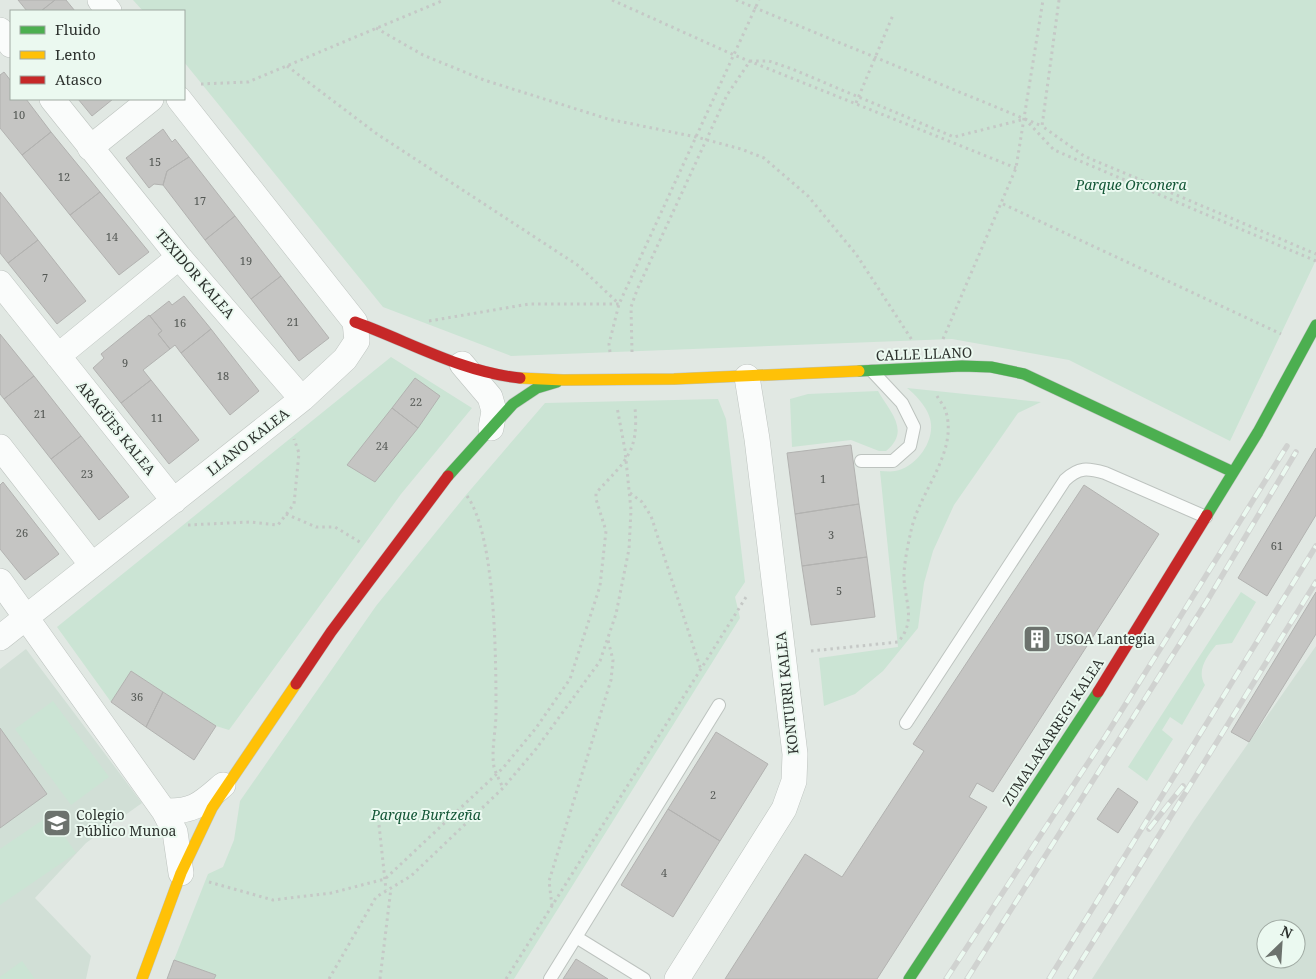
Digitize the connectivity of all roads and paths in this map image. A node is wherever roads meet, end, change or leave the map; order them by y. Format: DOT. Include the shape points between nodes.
graph roads {
  1 [pos="100,0"];
  2 [pos="444,0"];
  3 [pos="612,0"];
  4 [pos="736,0"];
  5 [pos="759,0"];
  6 [pos="1043,0"];
  7 [pos="1059,0"];
  8 [pos="756,8"];
  9 [pos="108,10"];
  10 [pos="893,15"];
  11 [pos="376,28"];
  12 [pos="0,30"];
  13 [pos="10,44"];
  14 [pos="734,54"];
  15 [pos="876,58"];
  16 [pos="750,61"];
  17 [pos="286,66"];
  18 [pos="186,91"];
  19 [pos="859,97"];
  20 [pos="53,100"];
  21 [pos="150,100"];
  22 [pos="856,103"];
  23 [pos="1025,119"];
  24 [pos="1042,126"];
  25 [pos="696,137"];
  26 [pos="707,140"];
  27 [pos="90,148"];
  28 [pos="1016,168"];
  29 [pos="1002,204"];
  30 [pos="1316,254"];
  31 [pos="179,257"];
  32 [pos="1316,261"];
  33 [pos="0,283"];
  34 [pos="620,304"];
  35 [pos="355,322"];
  36 [pos="1316,325"];
  37 [pos="382,331"];
  38 [pos="1306,345"];
  39 [pos="58,356"];
  40 [pos="611,361"];
  41 [pos="462,364"];
  42 [pos="931,367"];
  43 [pos="919,368"];
  44 [pos="872,371"];
  45 [pos="747,377"];
  46 [pos="633,379"];
  47 [pos="561,380"];
  48 [pos="616,399"];
  49 [pos="294,406"];
  50 [pos="491,428"];
  51 [pos="0,447"];
  52 [pos="626,460"];
  53 [pos="861,461"];
  54 [pos="1234,472"];
  55 [pos="450,473"];
  56 [pos="629,492"];
  57 [pos="174,500"];
  58 [pos="286,514"];
  59 [pos="1206,517"];
  60 [pos="185,526"];
  61 [pos="771,557"];
  62 [pos="387,558"];
  63 [pos="92,565"];
  64 [pos="0,581"];
  65 [pos="28,618"];
  66 [pos="0,638"];
  67 [pos="608,639"];
  68 [pos="783,654"];
  69 [pos="701,670"];
  70 [pos="719,705"];
  71 [pos="906,723"];
  72 [pos="496,772"];
  73 [pos="230,780"];
  74 [pos="503,788"];
  75 [pos="164,811"];
  76 [pos="379,825"];
  77 [pos="181,873"];
  78 [pos="385,879"];
  79 [pos="391,888"];
  80 [pos="386,890"];
  81 [pos="552,906"];
  82 [pos="576,937"];
  83 [pos="142,979"];
  84 [pos="329,979"];
  85 [pos="380,979"];
  86 [pos="506,979"];
  87 [pos="550,979"];
  88 [pos="644,979"];
  89 [pos="677,979"];
  90 [pos="909,979"];
  1 -- 9 [label="street"];
  2 -- 11 [label="path"];
  3 -- 14 [label="path"];
  4 -- 8 [label="path"];
  5 -- 8 [label="path"];
  6 -- 23 [label="path"];
  7 -- 24 [label="path"];
  8 -- 14 [label="path"];
  8 -- 15 [label="path"];
  10 -- 15 [label="path"];
  11 -- 17 [label="path"];
  11 -- 25 [label="path" via="423,55 484,80 608,119"];
  12 -- 13 [label="street"];
  14 -- 16 [label="path"];
  14 -- 25 [label="path"];
  15 -- 19 [label="path"];
  15 -- 23 [label="path"];
  16 -- 19 [label="path" via="769,61"];
  16 -- 22 [label="path"];
  16 -- 26 [label="path" via="727,95"];
  17 -- 18 [label="path" via="248,82"];
  17 -- 34 [label="path" via="376,134 579,266"];
  18 -- 35 [label="street"];
  19 -- 22 [label="path"];
  19 -- 23 [label="path" via="954,137"];
  20 -- 27 [label="street, TEXIDOR KALEA"];
  21 -- 27 [label="street"];
  22 -- 28 [label="path"];
  23 -- 24 [label="path"];
  23 -- 28 [label="path"];
  23 -- 32 [label="path" via="1054,150"];
  24 -- 30 [label="path" via="1084,156"];
  25 -- 26 [label="path"];
  25 -- 34 [label="path"];
  26 -- 42 [label="path" via="764,158 808,196 856,254"];
  26 -- 46 [label="path" via="631,307"];
  27 -- 31 [label="street, TEXIDOR KALEA"];
  28 -- 29 [label="path"];
  29 -- 38 [label="path"];
  29 -- 42 [label="path"];
  31 -- 39 [label="street"];
  31 -- 49 [label="street, TEXIDOR KALEA"];
  33 -- 39 [label="street, ARAGÜES KALEA"];
  34 -- 37 [label="path" via="529,304"];
  34 -- 40 [label="path" via="609,344"];
  35 -- 37 [label="street"];
  35 -- 49 [label="street, LLANO KALEA" via="357,341 346,359"];
  36 -- 38 [label="street, ZUMALAKARREGI KALEA"];
  37 -- 41 [label="street"];
  38 -- 54 [label="street, ZUMALAKARREGI KALEA"];
  39 -- 57 [label="street, ARAGÜES KALEA"];
  41 -- 47 [label="street" via="506,376"];
  41 -- 50 [label="street" via="490,397 494,411"];
  42 -- 43 [label="street, CALLE LLANO"];
  42 -- 54 [label="street, CALLE LLANO" via="991,367 1024,374"];
  43 -- 44 [label="street, CALLE LLANO"];
  43 -- 68 [label="path" via="946,412 948,430 946,450 914,514 909,537 904,574 909,617 906,634 898,642"];
  44 -- 45 [label="street, CALLE LLANO"];
  44 -- 53 [label="lane" via="902,403 914,427 910,446 893,460"];
  45 -- 46 [label="street, CALLE LLANO"];
  45 -- 61 [label="street, KONTURRI KALEA"];
  46 -- 47 [label="street, CALLE LLANO"];
  46 -- 52 [label="path" via="636,439"];
  47 -- 50 [label="street" via="537,388 513,404"];
  48 -- 52 [label="path"];
  49 -- 57 [label="street, LLANO KALEA"];
  49 -- 58 [label="path" via="298,453 294,504"];
  50 -- 55 [label="street"];
  51 -- 63 [label="street"];
  52 -- 56 [label="path"];
  52 -- 72 [label="path" via="596,493 606,531 600,586 570,679 536,728"];
  54 -- 59 [label="street, ZUMALAKARREGI KALEA"];
  55 -- 62 [label="street"];
  55 -- 72 [label="path" via="470,501 481,527 487,557 492,599"];
  56 -- 67 [label="path" via="630,549"];
  56 -- 69 [label="path" via="642,502 651,516"];
  57 -- 63 [label="street, LLANO KALEA"];
  58 -- 60 [label="path" via="278,525 250,522"];
  58 -- 62 [label="path" via="316,527 335,527"];
  59 -- 71 [label="lane" via="1105,473 1088,468 1076,470 1065,480"];
  59 -- 90 [label="street, ZUMALAKARREGI KALEA" via="1090,705"];
  61 -- 68 [label="street, KONTURRI KALEA"];
  61 -- 69 [label="path"];
  62 -- 73 [label="street" via="331,632"];
  63 -- 65 [label="street, LLANO KALEA"];
  64 -- 65 [label="street"];
  65 -- 66 [label="street, LLANO KALEA"];
  65 -- 75 [label="street"];
  67 -- 74 [label="path" via="600,661 536,749"];
  67 -- 81 [label="path" via="613,660 611,680 549,881"];
  68 -- 89 [label="street, KONTURRI KALEA" via="795,754 794,781 784,809"];
  69 -- 81 [label="path"];
  70 -- 82 [label="lane"];
  72 -- 74 [label="path"];
  72 -- 78 [label="path"];
  73 -- 75 [label="street" via="197,807"];
  73 -- 77 [label="street" via="212,808"];
  74 -- 79 [label="path" via="411,876"];
  75 -- 77 [label="street" via="175,832"];
  76 -- 78 [label="path"];
  77 -- 78 [label="path" via="273,900 331,893"];
  77 -- 83 [label="street"];
  78 -- 80 [label="path"];
  79 -- 80 [label="path"];
  79 -- 85 [label="path"];
  80 -- 84 [label="path" via="376,897"];
  81 -- 86 [label="path"];
  82 -- 87 [label="lane"];
  82 -- 88 [label="lane"];
}
